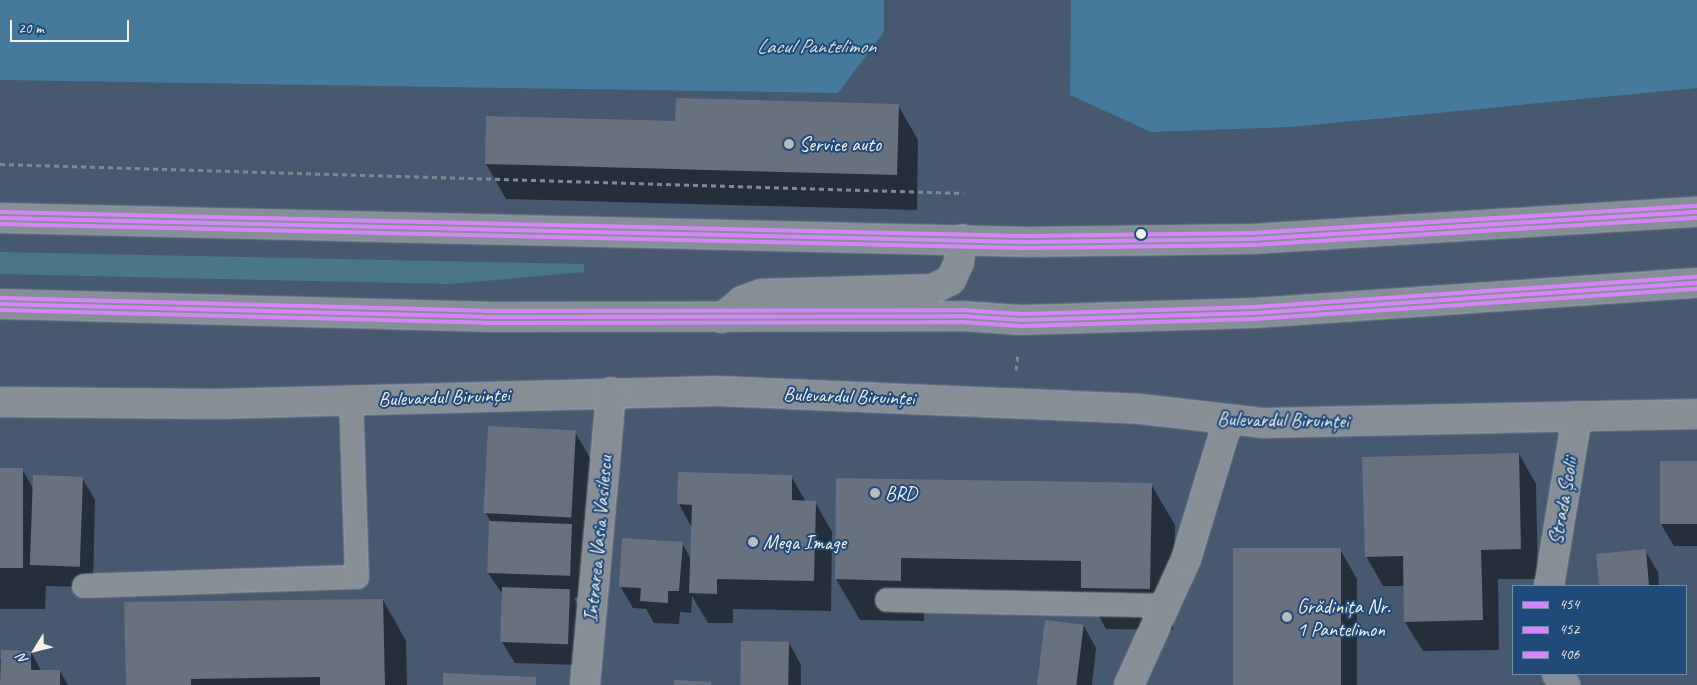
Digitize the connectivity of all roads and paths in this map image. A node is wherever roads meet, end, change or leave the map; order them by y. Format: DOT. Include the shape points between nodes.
graph roads {
  1 [pos="0,164"];
  2 [pos="964,193"];
  3 [pos="1697,212"];
  4 [pos="0,218"];
  5 [pos="962,239"];
  6 [pos="1697,283"];
  7 [pos="0,304"];
  8 [pos="722,318"];
  9 [pos="1022,320"];
  10 [pos="610,392"];
  11 [pos="351,400"];
  12 [pos="0,402"];
  13 [pos="1012,402"];
  14 [pos="1697,414"];
  15 [pos="1577,416"];
  16 [pos="1228,421"];
  17 [pos="1548,585"];
  18 [pos="84,586"];
  19 [pos="887,600"];
  20 [pos="1166,606"];
  21 [pos="1558,675"];
  22 [pos="585,685"];
  23 [pos="1129,685"];
  24 [pos="1566,685"];
  1 -- 2 [label="path"];
  3 -- 5 [label="main road" via="1252,239 1028,242"];
  4 -- 5 [label="main road"];
  5 -- 8 [label="main road" via="960,262 951,280 934,289 761,294 742,301"];
  6 -- 9 [label="main road" via="1254,313"];
  7 -- 8 [label="main road" via="486,316"];
  8 -- 9 [label="main road" via="961,316"];
  9 -- 13 [label="path"];
  10 -- 11 [label="main road, Bulevardul Biruinței"];
  10 -- 13 [label="main road, Bulevardul Biruinței" via="717,391"];
  10 -- 22 [label="main road, Intrarea Vasia Vasilescu"];
  11 -- 12 [label="main road, Bulevardul Biruinței" via="218,404"];
  11 -- 18 [label="lane" via="357,577"];
  13 -- 16 [label="main road, Bulevardul Biruinței" via="1140,409"];
  14 -- 15 [label="main road, Bulevardul Biruinței"];
  15 -- 16 [label="main road, Bulevardul Biruinței" via="1272,423"];
  15 -- 17 [label="main road, Strada Școlii"];
  16 -- 20 [label="main road" via="1192,540"];
  19 -- 20 [label="lane"];
  20 -- 23 [label="main road"];
  21 -- 24 [label="main road"];
}
